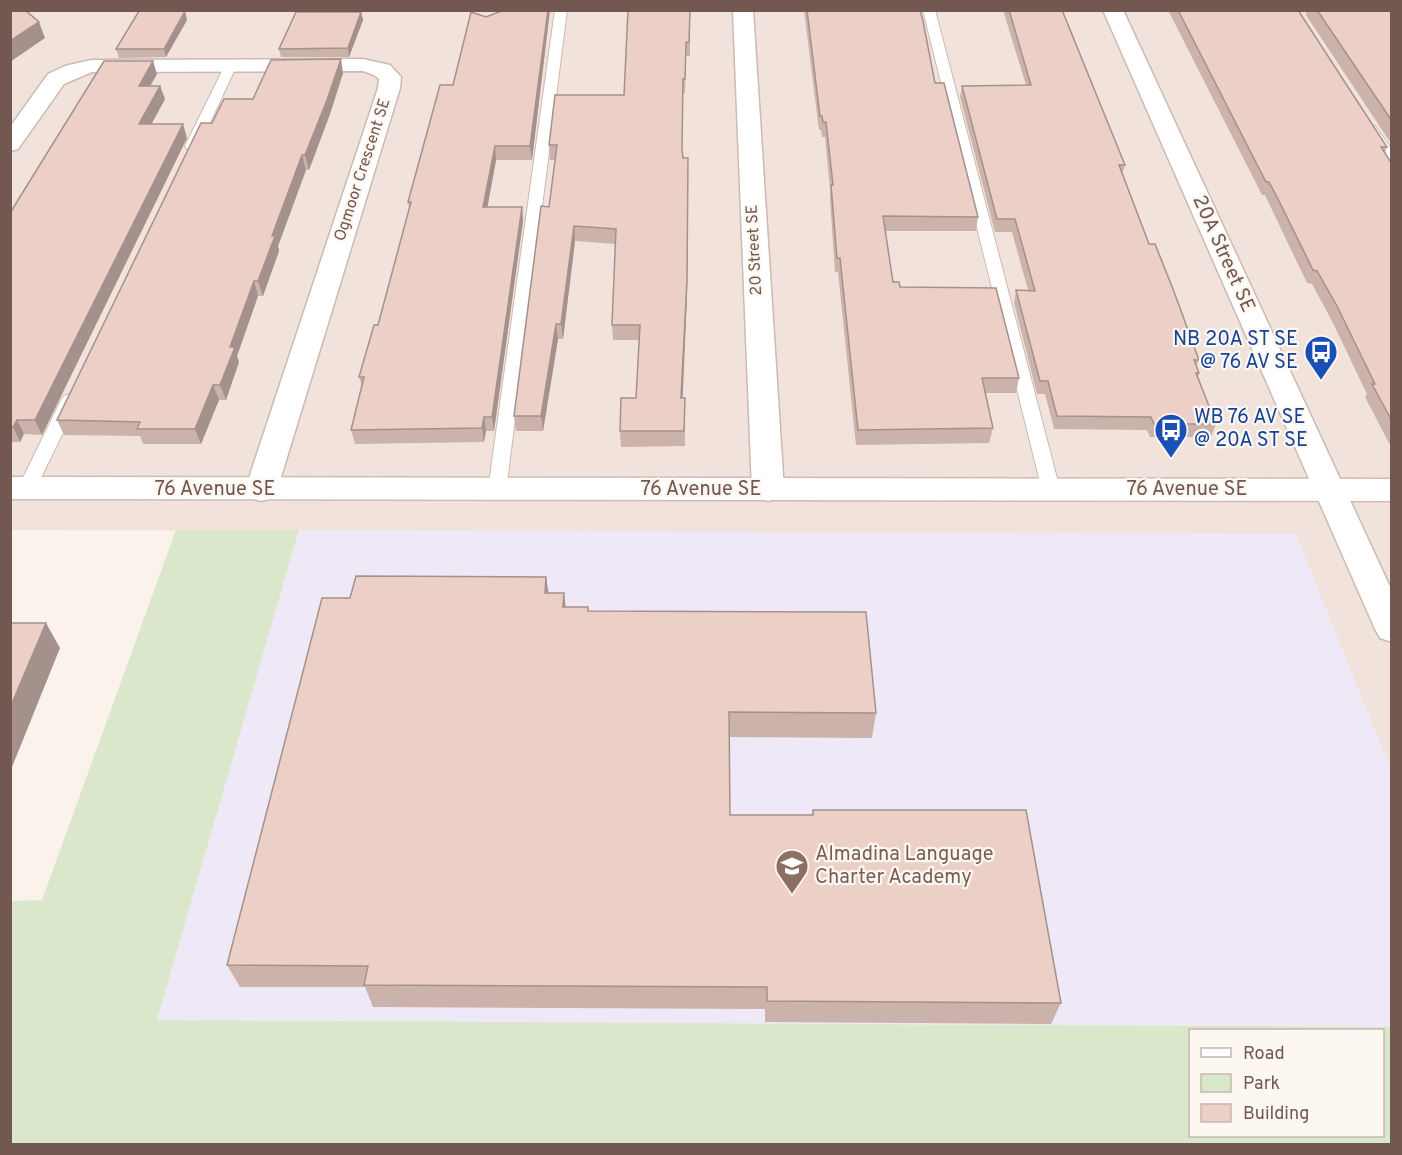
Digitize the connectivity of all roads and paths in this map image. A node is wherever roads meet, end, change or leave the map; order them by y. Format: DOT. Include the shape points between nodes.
graph roads {
  1 [pos="561,10"];
  2 [pos="743,10"];
  3 [pos="929,10"];
  4 [pos="1113,10"];
  5 [pos="231,65"];
  6 [pos="1365,121"];
  7 [pos="10,144"];
  8 [pos="185,160"];
  9 [pos="1392,161"];
  10 [pos="78,382"];
  11 [pos="19,488"];
  12 [pos="261,490"];
  13 [pos="497,490"];
  14 [pos="768,490"];
  15 [pos="1051,490"];
  16 [pos="1329,490"];
  17 [pos="1392,490"];
  18 [pos="1392,629"];
  1 -- 13 [label="lane"];
  2 -- 14 [label="street, 20 Street SE"];
  3 -- 15 [label="lane"];
  4 -- 16 [label="street, 20A Street SE"];
  5 -- 7 [label="street, Ogmoor Crescent SE" via="112,65 73,71 56,79"];
  5 -- 8 [label="lane"];
  5 -- 12 [label="street, Ogmoor Crescent SE" via="363,65 382,70 390,77"];
  6 -- 9 [label="lane"];
  10 -- 11 [label="lane"];
  11 -- 12 [label="street, 76 Avenue SE"];
  12 -- 13 [label="street, 76 Avenue SE"];
  13 -- 14 [label="street, 76 Avenue SE"];
  14 -- 15 [label="street, 76 Avenue SE"];
  15 -- 16 [label="street, 76 Avenue SE"];
  16 -- 17 [label="street, 76 Avenue SE"];
  16 -- 18 [label="street, 20A Street SE"];
}
